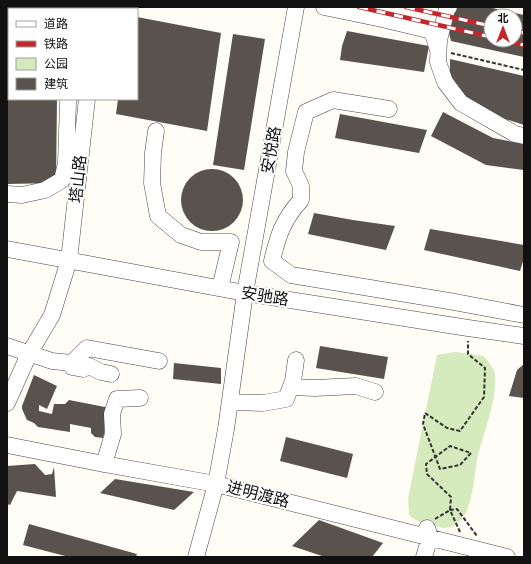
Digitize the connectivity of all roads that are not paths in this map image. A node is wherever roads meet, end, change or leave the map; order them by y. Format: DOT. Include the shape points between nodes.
graph roads {
  1 [pos="324,7"];
  2 [pos="445,8"];
  3 [pos="298,10"];
  4 [pos="438,50"];
  5 [pos="69,101"];
  6 [pos="87,101"];
  7 [pos="389,109"];
  8 [pos="156,131"];
  9 [pos="524,136"];
  10 [pos="7,194"];
  11 [pos="7,249"];
  12 [pos="69,260"];
  13 [pos="220,288"];
  14 [pos="245,292"];
  15 [pos="523,310"];
  16 [pos="521,336"];
  17 [pos="7,346"];
  18 [pos="29,354"];
  19 [pos="296,360"];
  20 [pos="159,362"];
  21 [pos="72,363"];
  22 [pos="111,374"];
  23 [pos="291,387"];
  24 [pos="375,392"];
  25 [pos="140,398"];
  26 [pos="230,402"];
  27 [pos="7,403"];
  28 [pos="7,445"];
  29 [pos="104,464"];
  30 [pos="216,484"];
  31 [pos="428,531"];
  32 [pos="196,557"];
  33 [pos="424,557"];
  34 [pos="507,557"];
  1 -- 4 [label="street" via="432,31"];
  2 -- 4 [label="street"];
  3 -- 14 [label="street, 安悦路"];
  4 -- 9 [label="street" via="438,62 445,82 461,103 515,134"];
  5 -- 6 [label="street"];
  5 -- 10 [label="street" via="66,163 62,180 45,190"];
  6 -- 12 [label="street, 塔山路"];
  7 -- 15 [label="street" via="333,100 306,112 294,171 301,186 301,200 290,213 278,236 272,261 291,275 449,301"];
  8 -- 13 [label="street" via="152,183 158,216 181,235 200,242 231,242"];
  11 -- 12 [label="street, 安驰路"];
  12 -- 13 [label="street, 安驰路"];
  12 -- 18 [label="street, 塔山路" via="52,315"];
  13 -- 14 [label="street, 安驰路"];
  14 -- 16 [label="street, 安驰路"];
  14 -- 26 [label="street, 安悦路"];
  15 -- 16 [label="street"];
  17 -- 18 [label="street"];
  18 -- 21 [label="street" via="52,362"];
  18 -- 27 [label="street, 塔山路"];
  19 -- 23 [label="street"];
  20 -- 21 [label="street" via="87,348"];
  21 -- 22 [label="street" via="72,367 83,369 89,366"];
  23 -- 24 [label="street" via="356,386"];
  23 -- 26 [label="street" via="286,398 263,403"];
  25 -- 29 [label="street" via="117,399 112,414 113,434"];
  26 -- 30 [label="street, 安悦路"];
  28 -- 29 [label="street, 进明渡路"];
  29 -- 30 [label="street, 进明渡路"];
  30 -- 31 [label="street, 进明渡路"];
  30 -- 32 [label="street, 安悦路"];
  31 -- 33 [label="street"];
  31 -- 34 [label="street, 进明渡路" via="472,548"];
}
